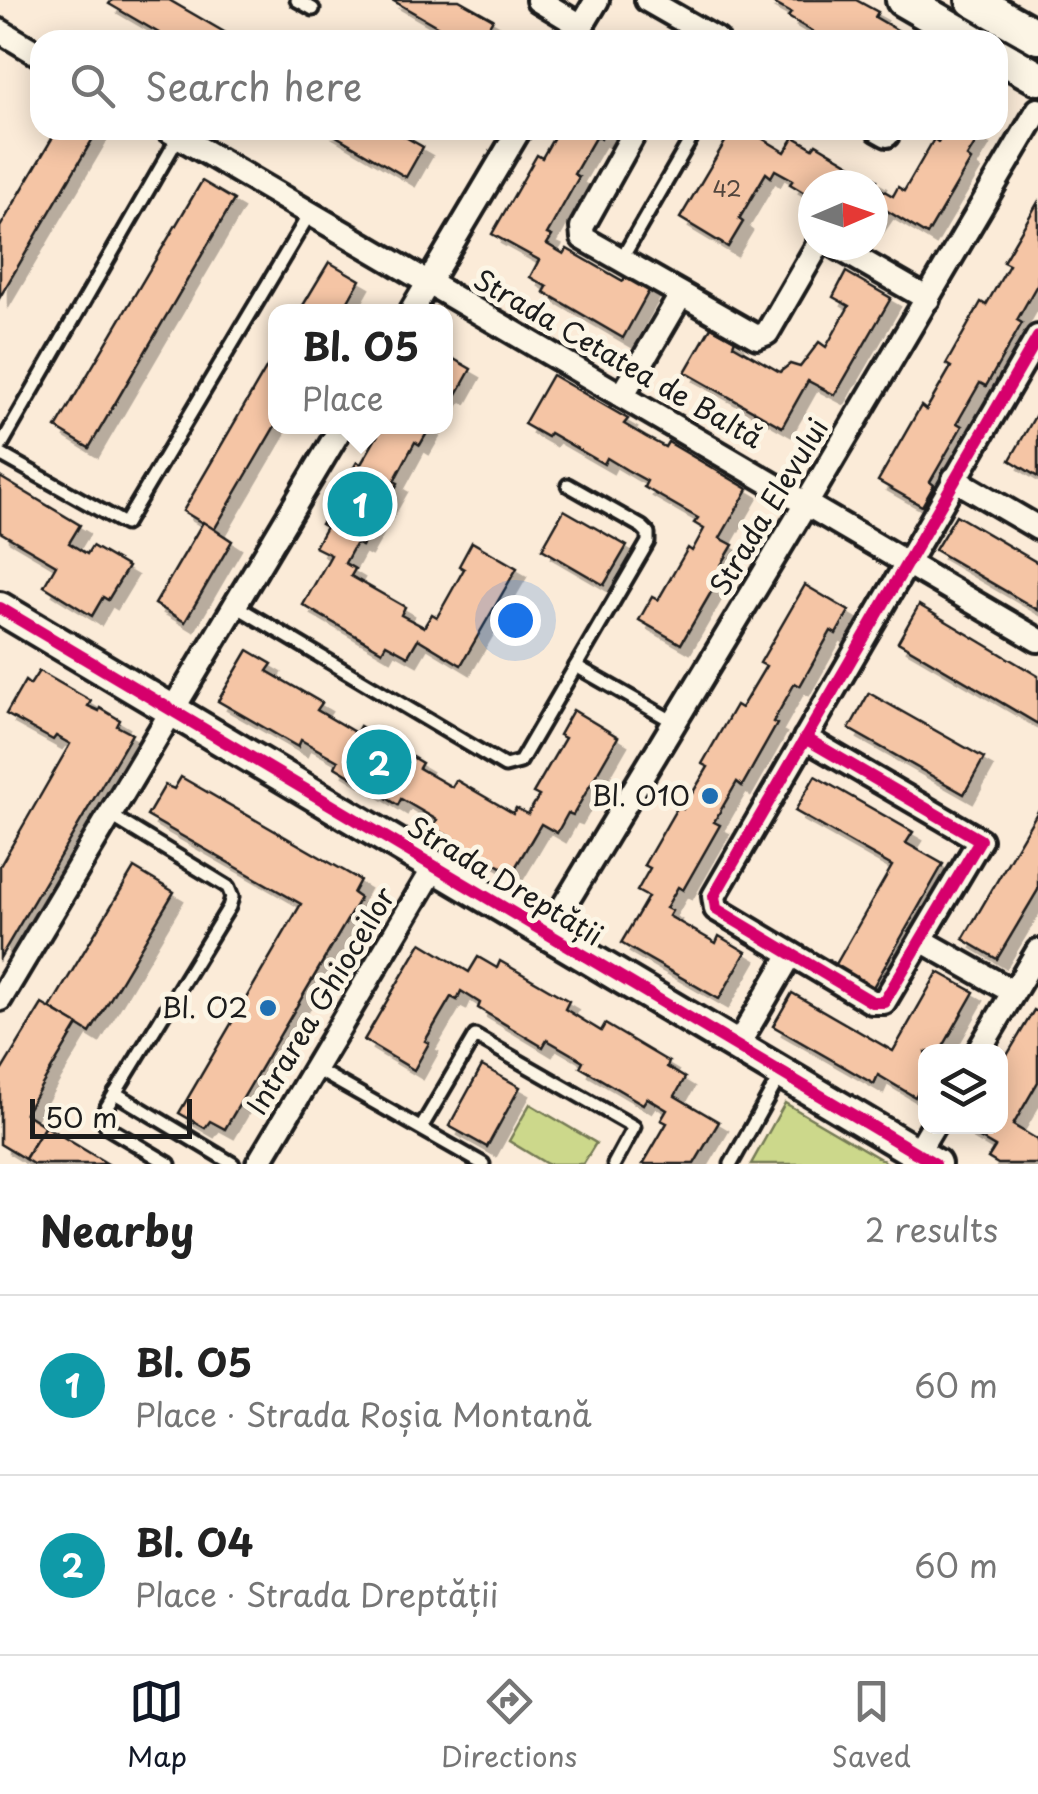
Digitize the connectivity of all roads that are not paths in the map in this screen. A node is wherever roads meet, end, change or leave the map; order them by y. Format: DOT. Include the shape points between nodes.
graph roads {
  1 [pos="298,0"];
  2 [pos="538,0"];
  3 [pos="597,0"];
  4 [pos="647,0"];
  5 [pos="903,0"];
  6 [pos="973,0"];
  7 [pos="313,9"];
  8 [pos="573,30"];
  9 [pos="579,30"];
  10 [pos="687,30"];
  11 [pos="955,30"];
  12 [pos="1038,37"];
  13 [pos="2,38"];
  14 [pos="30,51"];
  15 [pos="1008,61"];
  16 [pos="1038,78"];
  17 [pos="1038,110"];
  18 [pos="170,140"];
  19 [pos="186,140"];
  20 [pos="513,140"];
  21 [pos="631,140"];
  22 [pos="690,140"];
  23 [pos="310,212"];
  24 [pos="620,260"];
  25 [pos="809,260"];
  26 [pos="860,260"];
  27 [pos="428,282"];
  28 [pos="682,295"];
  29 [pos="928,299"];
  30 [pos="416,304"];
  31 [pos="1038,337"];
  32 [pos="622,396"];
  33 [pos="337,434"];
  34 [pos="0,450"];
  35 [pos="954,480"];
  36 [pos="568,484"];
  37 [pos="806,504"];
  38 [pos="1038,528"];
  39 [pos="906,563"];
  40 [pos="236,606"];
  41 [pos="0,608"];
  42 [pos="1038,640"];
  43 [pos="576,666"];
  44 [pos="173,710"];
  45 [pos="674,722"];
  46 [pos="805,738"];
  47 [pos="110,815"];
  48 [pos="434,868"];
  49 [pos="547,934"];
  50 [pos="921,940"];
  51 [pos="1038,951"];
  52 [pos="790,954"];
  53 [pos="1013,992"];
  54 [pos="0,999"];
  55 [pos="983,1044"];
  56 [pos="736,1048"];
  57 [pos="316,1069"];
  58 [pos="781,1074"];
  59 [pos="115,1093"];
  60 [pos="421,1128"];
  61 [pos="931,1134"];
  62 [pos="926,1159"];
  63 [pos="168,1164"];
  64 [pos="233,1164"];
  65 [pos="258,1164"];
  66 [pos="483,1164"];
  67 [pos="614,1164"];
  68 [pos="731,1164"];
  1 -- 7 [label="lane"];
  2 -- 8 [label="street"];
  3 -- 9 [label="street"];
  4 -- 10 [label="street"];
  5 -- 11 [label="main road"];
  6 -- 12 [label="main road"];
  13 -- 14 [label="street"];
  15 -- 16 [label="main road"];
  17 -- 29 [label="street, Strada Elevului"];
  18 -- 34 [label="lane"];
  19 -- 23 [label="street, Strada Cetatea de Baltă"];
  20 -- 27 [label="street"];
  21 -- 24 [label="street" via="580,234"];
  22 -- 24 [label="lane"];
  23 -- 27 [label="street, Strada Cetatea de Baltă"];
  23 -- 34 [label="lane" via="125,524"];
  24 -- 28 [label="street"];
  25 -- 28 [label="street" via="763,336"];
  26 -- 29 [label="street"];
  27 -- 30 [label="street"];
  27 -- 32 [label="street, Strada Cetatea de Baltă"];
  28 -- 32 [label="street"];
  29 -- 37 [label="street, Strada Elevului"];
  31 -- 35 [label="street"];
  32 -- 37 [label="street, Strada Cetatea de Baltă"];
  33 -- 40 [label="street"];
  35 -- 38 [label="street"];
  35 -- 39 [label="street"];
  36 -- 43 [label="lane" via="648,533"];
  37 -- 39 [label="street, Strada Cetatea de Baltă"];
  37 -- 45 [label="street, Strada Elevului"];
  39 -- 42 [label="street, Strada Cetatea de Baltă"];
  39 -- 46 [label="street"];
  40 -- 43 [label="lane" via="505,766 520,762"];
  40 -- 44 [label="street"];
  41 -- 44 [label="street, Strada Dreptății"];
  43 -- 45 [label="lane"];
  44 -- 47 [label="street"];
  44 -- 48 [label="street, Strada Dreptății"];
  45 -- 49 [label="street, Strada Elevului"];
  46 -- 50 [label="street" via="980,840"];
  46 -- 52 [label="street" via="712,903"];
  47 -- 54 [label="street"];
  47 -- 59 [label="lane" via="228,887 232,897"];
  48 -- 49 [label="street, Strada Dreptății"];
  48 -- 57 [label="street, Intrarea Ghioceilor"];
  49 -- 56 [label="street, Strada Dreptății"];
  50 -- 52 [label="street" via="878,1003"];
  50 -- 53 [label="street"];
  51 -- 53 [label="street"];
  52 -- 56 [label="street"];
  53 -- 55 [label="street"];
  56 -- 58 [label="street, Strada Dreptății"];
  57 -- 60 [label="lane"];
  57 -- 65 [label="street, Intrarea Ghioceilor"];
  58 -- 62 [label="street, Strada Dreptății"];
  58 -- 68 [label="lane"];
  59 -- 63 [label="lane" via="103,1118 107,1126"];
  59 -- 64 [label="lane"];
  60 -- 66 [label="lane"];
  60 -- 67 [label="lane" via="474,1036 634,1127"];
  61 -- 62 [label="street"];
}
